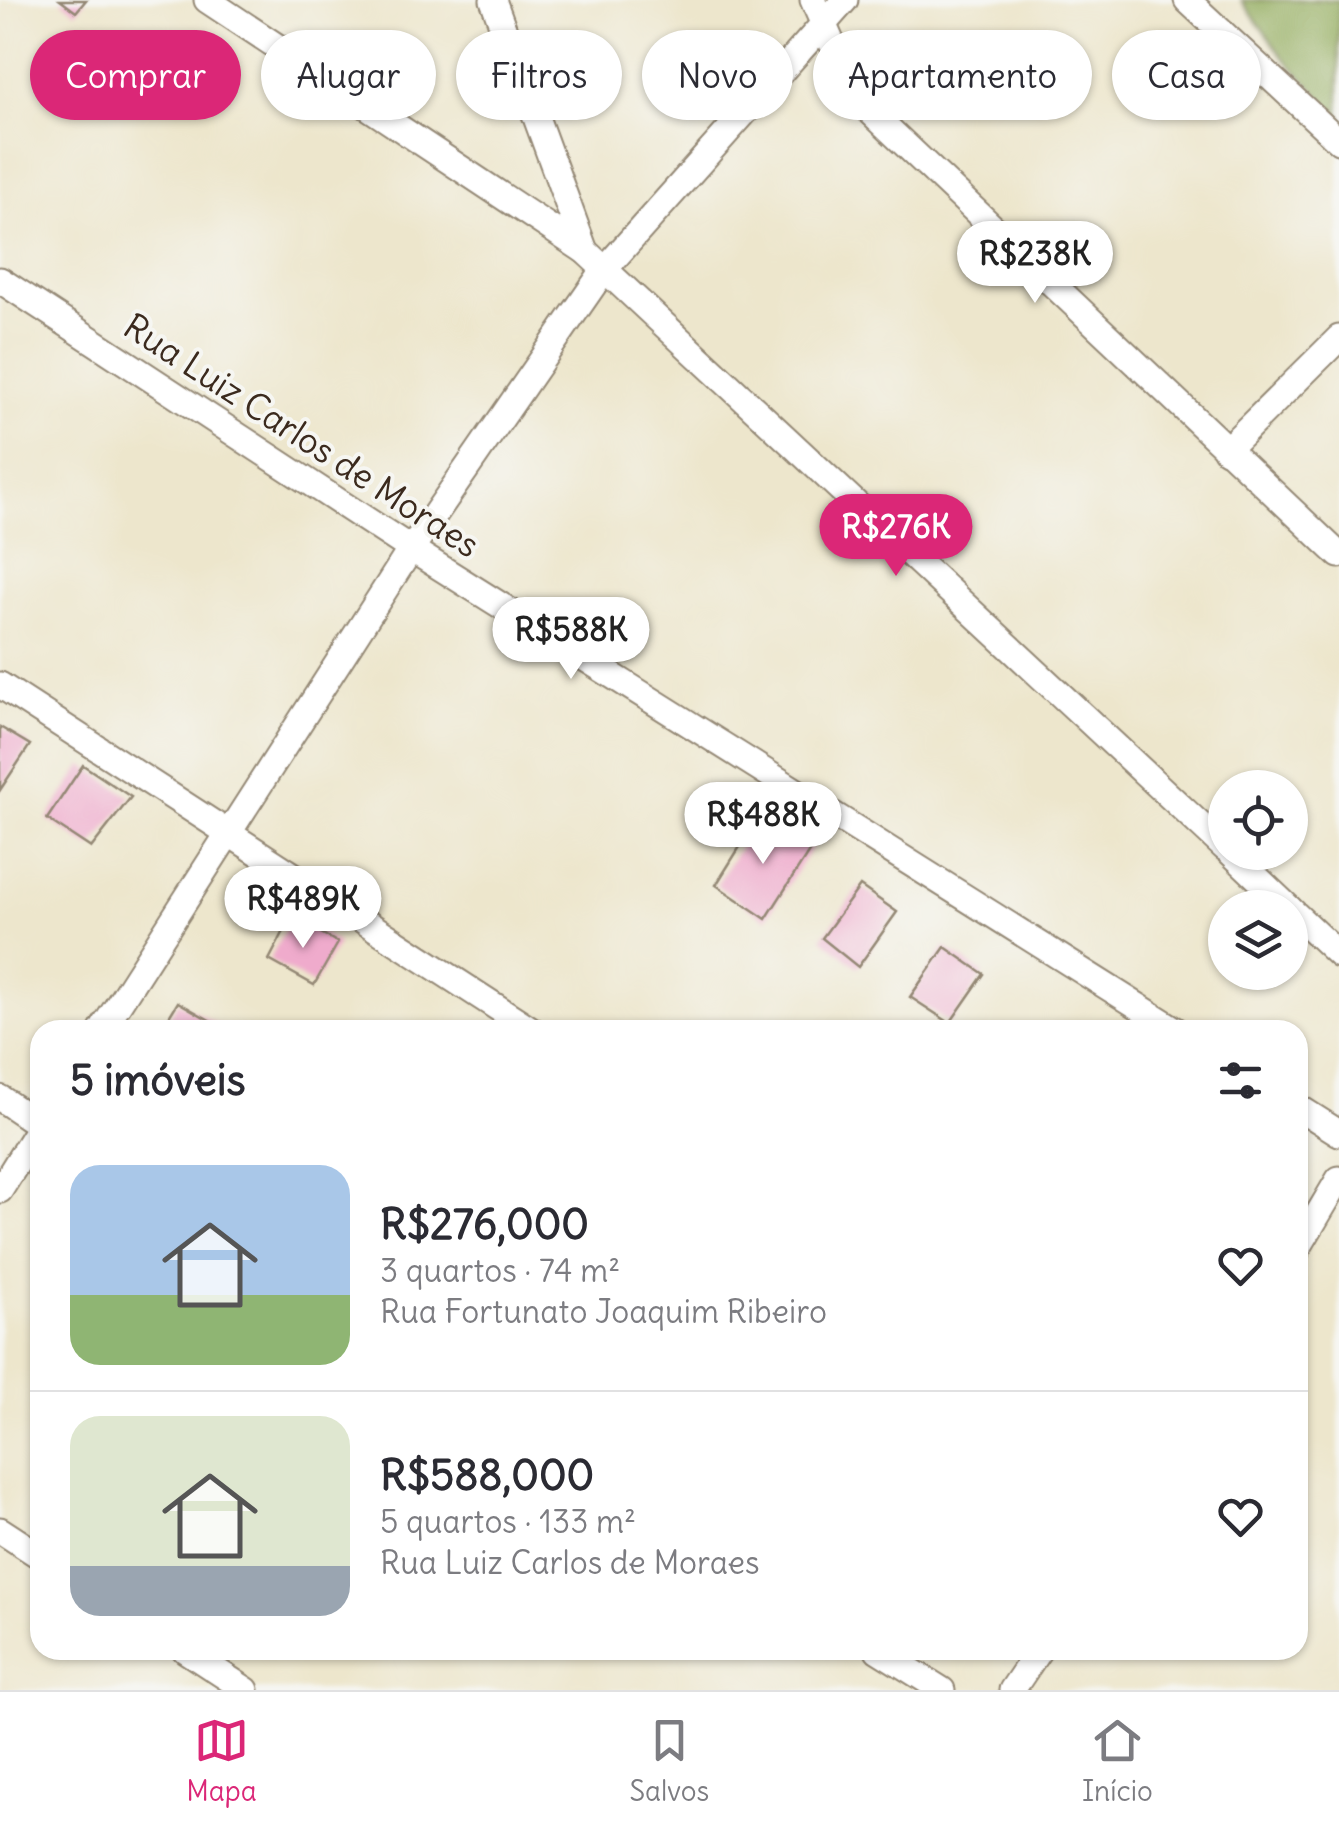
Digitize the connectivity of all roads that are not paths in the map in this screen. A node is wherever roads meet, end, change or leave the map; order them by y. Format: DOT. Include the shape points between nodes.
graph roads {
  1 [pos="207,0"];
  2 [pos="493,0"];
  3 [pos="845,0"];
  4 [pos="1187,0"];
  5 [pos="818,12"];
  6 [pos="1339,141"];
  7 [pos="585,251"];
  8 [pos="604,270"];
  9 [pos="0,280"];
  10 [pos="1339,338"];
  11 [pos="1226,450"];
  12 [pos="411,549"];
  13 [pos="1339,555"];
  14 [pos="0,684"];
  15 [pos="229,832"];
  16 [pos="1208,832"];
  17 [pos="1248,870"];
  18 [pos="1270,890"];
  19 [pos="1308,925"];
  20 [pos="1339,954"];
  21 [pos="108,1020"];
  22 [pos="517,1020"];
  23 [pos="1160,1020"];
  24 [pos="0,1098"];
  25 [pos="1308,1113"];
  26 [pos="30,1118"];
  27 [pos="1339,1133"];
  28 [pos="30,1141"];
  29 [pos="1339,1179"];
  30 [pos="0,1190"];
  31 [pos="1308,1231"];
  32 [pos="0,1530"];
  33 [pos="30,1550"];
  34 [pos="200,1660"];
  35 [pos="894,1660"];
  36 [pos="1032,1660"];
  37 [pos="246,1690"];
  38 [pos="942,1690"];
  39 [pos="1012,1690"];
  1 -- 7 [label="street"];
  2 -- 7 [label="street"];
  3 -- 5 [label="street"];
  4 -- 6 [label="street"];
  5 -- 8 [label="street"];
  5 -- 11 [label="street" via="856,98"];
  7 -- 8 [label="street"];
  8 -- 12 [label="street"];
  8 -- 16 [label="street"];
  9 -- 12 [label="street, Rua Luiz Carlos de Moraes"];
  10 -- 11 [label="street"];
  11 -- 13 [label="street"];
  12 -- 15 [label="street"];
  12 -- 23 [label="street, Rua Luiz Carlos de Moraes"];
  14 -- 15 [label="street"];
  15 -- 21 [label="street"];
  15 -- 22 [label="street"];
  17 -- 18 [label="street"];
  19 -- 20 [label="street"];
  24 -- 26 [label="street"];
  25 -- 27 [label="street"];
  28 -- 30 [label="street"];
  29 -- 31 [label="street"];
  32 -- 33 [label="street"];
  34 -- 37 [label="street"];
  35 -- 38 [label="street"];
  36 -- 39 [label="street"];
}
